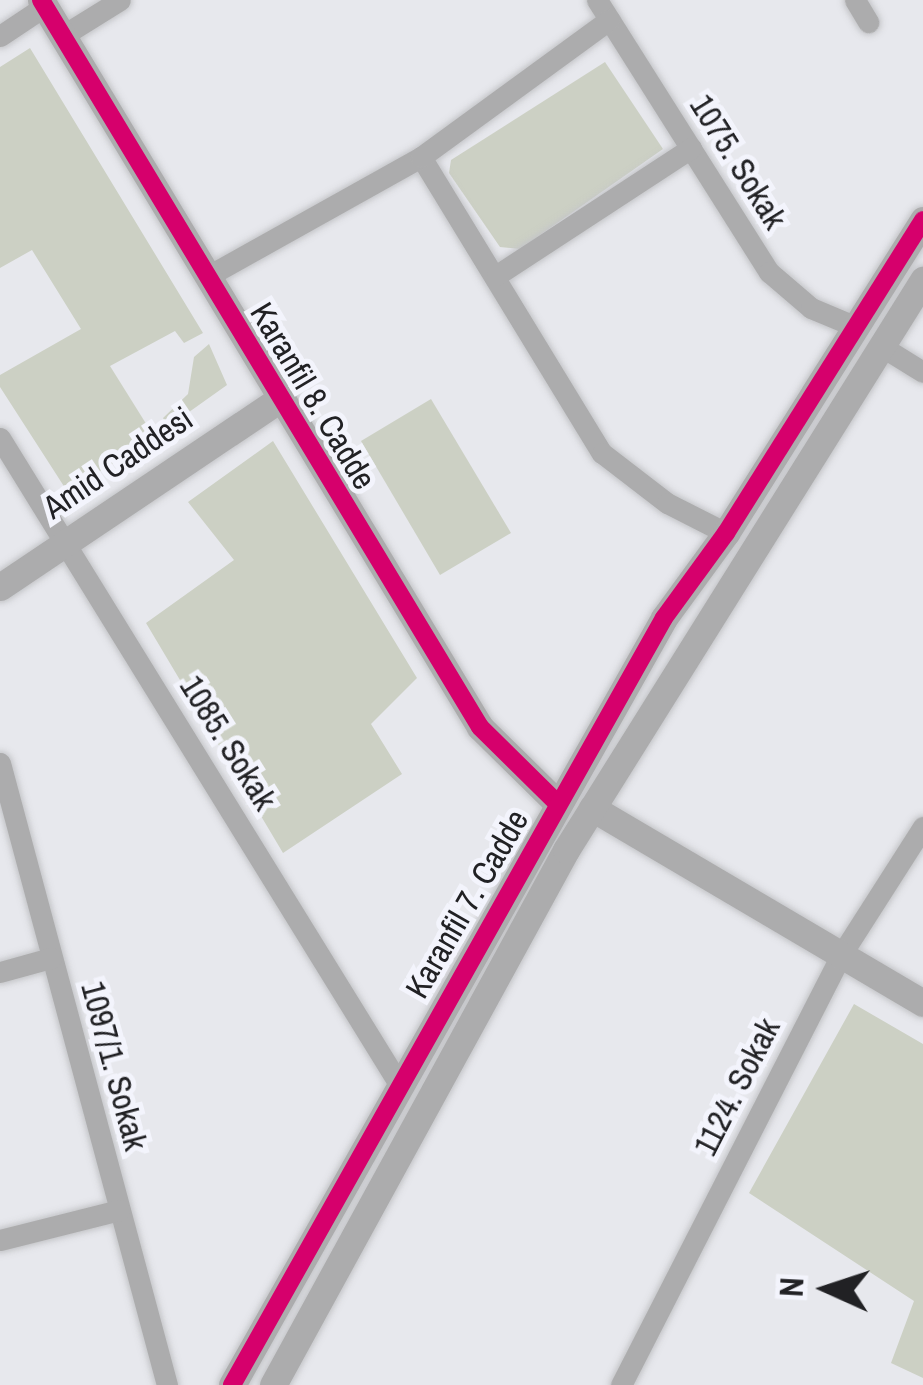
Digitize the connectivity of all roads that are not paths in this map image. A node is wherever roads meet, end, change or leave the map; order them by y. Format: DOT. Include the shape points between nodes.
graph roads {
  1 [pos="120,0"];
  2 [pos="597,0"];
  3 [pos="855,0"];
  4 [pos="43,3"];
  5 [pos="609,20"];
  6 [pos="868,22"];
  7 [pos="0,36"];
  8 [pos="62,37"];
  9 [pos="691,148"];
  10 [pos="421,157"];
  11 [pos="923,220"];
  12 [pos="497,275"];
  13 [pos="208,276"];
  14 [pos="923,280"];
  15 [pos="854,326"];
  16 [pos="881,346"];
  17 [pos="923,372"];
  18 [pos="277,401"];
  19 [pos="0,438"];
  20 [pos="726,533"];
  21 [pos="64,542"];
  22 [pos="0,587"];
  23 [pos="0,763"];
  24 [pos="558,805"];
  25 [pos="592,808"];
  26 [pos="923,827"];
  27 [pos="842,955"];
  28 [pos="51,958"];
  29 [pos="0,972"];
  30 [pos="923,1003"];
  31 [pos="399,1084"];
  32 [pos="119,1210"];
  33 [pos="0,1240"];
  34 [pos="166,1385"];
  35 [pos="232,1385"];
  36 [pos="273,1385"];
  37 [pos="621,1385"];
  1 -- 8 [label="street"];
  2 -- 5 [label="street, 1075. Sokak"];
  3 -- 6 [label="street"];
  4 -- 7 [label="street"];
  4 -- 8 [label="street, Karanfil 8. Cadde"];
  5 -- 9 [label="street, 1075. Sokak"];
  5 -- 10 [label="street"];
  8 -- 13 [label="street, Karanfil 8. Cadde"];
  9 -- 12 [label="street"];
  9 -- 15 [label="street, 1075. Sokak" via="769,272 811,308"];
  10 -- 12 [label="street"];
  10 -- 13 [label="street"];
  11 -- 15 [label="street, Karanfil 7. Cadde"];
  12 -- 20 [label="street" via="602,453 667,503"];
  13 -- 18 [label="street, Karanfil 8. Cadde"];
  14 -- 16 [label="street, Karanfil 7. Cadde"];
  15 -- 20 [label="street, Karanfil 7. Cadde"];
  16 -- 17 [label="street"];
  16 -- 25 [label="street, Karanfil 7. Cadde"];
  18 -- 21 [label="street, Amid Caddesi"];
  18 -- 24 [label="street, Karanfil 8. Cadde" via="480,727"];
  19 -- 21 [label="street, 1085. Sokak"];
  20 -- 24 [label="street, Karanfil 7. Cadde" via="664,618"];
  21 -- 22 [label="street, Amid Caddesi"];
  21 -- 31 [label="street, 1085. Sokak"];
  23 -- 28 [label="street, 1097/1. Sokak"];
  24 -- 31 [label="street, Karanfil 7. Cadde"];
  25 -- 27 [label="street"];
  25 -- 36 [label="street, Karanfil 7. Cadde"];
  26 -- 27 [label="street, 1124. Sokak"];
  27 -- 30 [label="street"];
  27 -- 37 [label="street, 1124. Sokak"];
  28 -- 29 [label="street"];
  28 -- 32 [label="street, 1097/1. Sokak"];
  31 -- 35 [label="street, Karanfil 7. Cadde"];
  32 -- 33 [label="street"];
  32 -- 34 [label="street, 1097/1. Sokak"];
}
